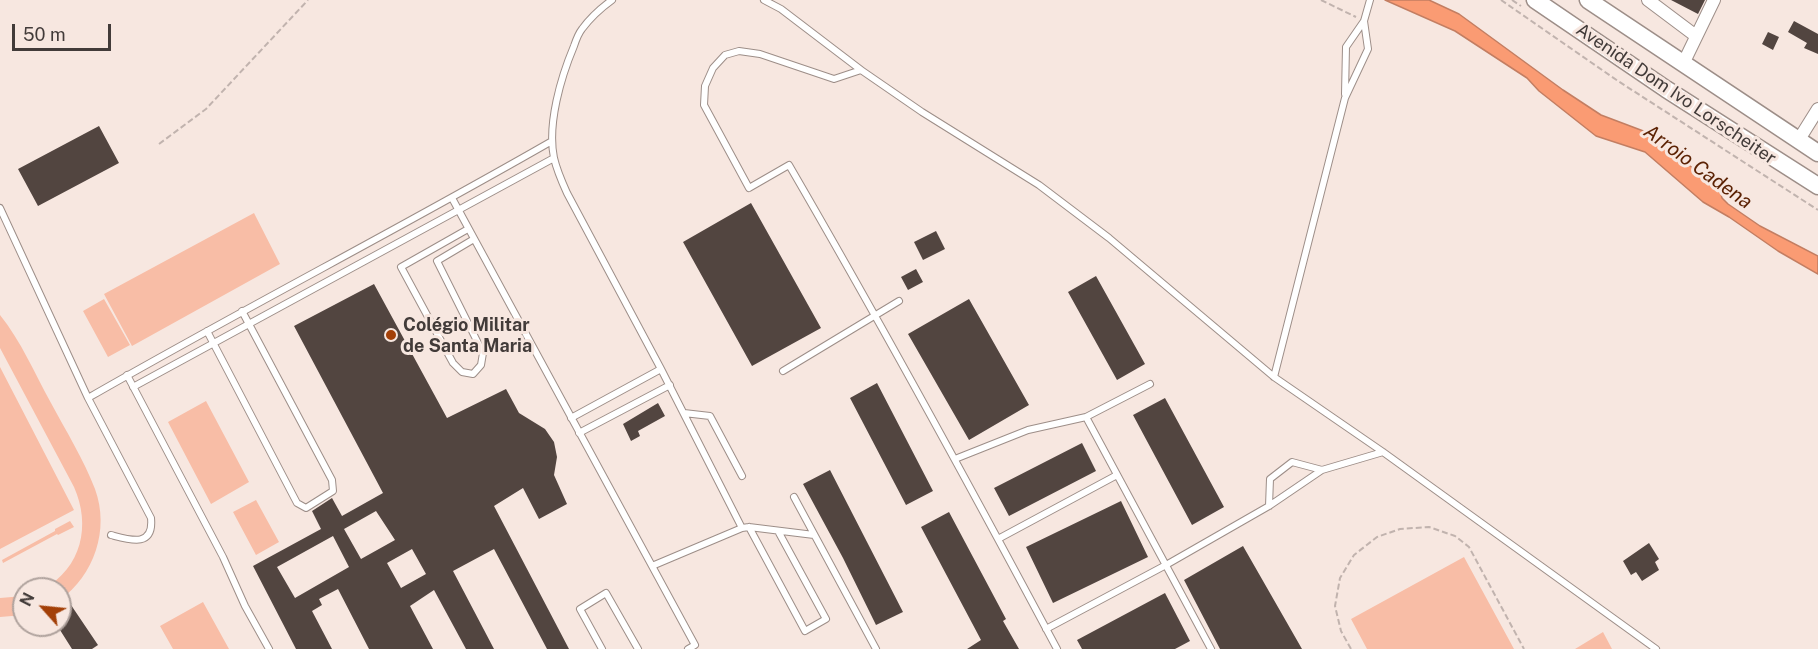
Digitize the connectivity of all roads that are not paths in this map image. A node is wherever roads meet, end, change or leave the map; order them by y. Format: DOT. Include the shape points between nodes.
graph roads {
  1 [pos="612,0"];
  2 [pos="764,0"];
  3 [pos="1535,0"];
  4 [pos="1588,0"];
  5 [pos="1648,0"];
  6 [pos="1714,0"];
  7 [pos="1369,4"];
  8 [pos="1364,21"];
  9 [pos="1696,36"];
  10 [pos="1683,64"];
  11 [pos="861,70"];
  12 [pos="1345,98"];
  13 [pos="1818,109"];
  14 [pos="552,141"];
  15 [pos="1798,141"];
  16 [pos="1818,153"];
  17 [pos="554,158"];
  18 [pos="1818,186"];
  19 [pos="452,198"];
  20 [pos="0,208"];
  21 [pos="458,210"];
  22 [pos="468,229"];
  23 [pos="474,239"];
  24 [pos="899,302"];
  25 [pos="242,311"];
  26 [pos="876,315"];
  27 [pos="248,322"];
  28 [pos="207,331"];
  29 [pos="213,342"];
  30 [pos="662,369"];
  31 [pos="783,371"];
  32 [pos="127,375"];
  33 [pos="1274,376"];
  34 [pos="1150,384"];
  35 [pos="670,385"];
  36 [pos="133,387"];
  37 [pos="88,398"];
  38 [pos="684,413"];
  39 [pos="1086,417"];
  40 [pos="571,418"];
  41 [pos="579,433"];
  42 [pos="1383,452"];
  43 [pos="955,459"];
  44 [pos="1322,470"];
  45 [pos="1118,475"];
  46 [pos="742,476"];
  47 [pos="794,497"];
  48 [pos="1269,506"];
  49 [pos="746,527"];
  50 [pos="778,531"];
  51 [pos="111,535"];
  52 [pos="814,535"];
  53 [pos="998,539"];
  54 [pos="1166,565"];
  55 [pos="652,566"];
  56 [pos="1046,629"];
  57 [pos="269,649"];
  58 [pos="602,649"];
  59 [pos="638,649"];
  60 [pos="688,649"];
  61 [pos="876,649"];
  62 [pos="1057,649"];
  63 [pos="1211,649"];
  64 [pos="1656,649"];
  1 -- 14 [label="lane" via="580,30 564,70"];
  2 -- 11 [label="lane"];
  3 -- 18 [label="main road, Avenida Dom Ivo Lorscheiter"];
  4 -- 10 [label="main road, Avenida Dom Ivo Lorscheiter"];
  5 -- 9 [label="street"];
  6 -- 9 [label="street"];
  7 -- 8 [label="lane"];
  8 -- 12 [label="lane" via="1368,48"];
  8 -- 12 [label="lane" via="1346,46"];
  9 -- 10 [label="street"];
  10 -- 15 [label="main road, Avenida Dom Ivo Lorscheiter"];
  11 -- 26 [label="lane" via="834,79 760,54 739,51 725,56 713,68 705,86 704,105 749,188 789,165"];
  11 -- 33 [label="lane" via="1039,185 1110,238"];
  12 -- 33 [label="lane"];
  13 -- 15 [label="street"];
  14 -- 17 [label="lane"];
  14 -- 19 [label="lane"];
  15 -- 16 [label="main road, Avenida Dom Ivo Lorscheiter"];
  17 -- 21 [label="lane"];
  17 -- 30 [label="lane" via="567,193"];
  19 -- 21 [label="lane"];
  19 -- 25 [label="lane"];
  20 -- 37 [label="lane"];
  21 -- 22 [label="lane"];
  21 -- 27 [label="lane"];
  22 -- 23 [label="lane"];
  22 -- 23 [label="lane" via="401,267 453,363 462,372 472,374 481,365 483,353 437,261"];
  23 -- 40 [label="lane"];
  24 -- 26 [label="lane"];
  25 -- 27 [label="lane"];
  25 -- 28 [label="lane"];
  26 -- 31 [label="lane"];
  26 -- 43 [label="lane"];
  27 -- 29 [label="lane"];
  27 -- 29 [label="lane" via="332,480 333,491 306,508 297,502"];
  28 -- 29 [label="lane"];
  28 -- 32 [label="lane"];
  29 -- 36 [label="lane"];
  30 -- 35 [label="lane"];
  30 -- 40 [label="lane"];
  32 -- 36 [label="lane"];
  32 -- 37 [label="lane"];
  33 -- 42 [label="lane"];
  34 -- 39 [label="lane"];
  35 -- 38 [label="lane"];
  35 -- 41 [label="lane"];
  36 -- 57 [label="lane"];
  37 -- 51 [label="lane" via="151,518 148,536 135,541"];
  38 -- 46 [label="lane" via="710,416"];
  38 -- 49 [label="lane"];
  39 -- 43 [label="lane" via="1028,430"];
  39 -- 45 [label="lane"];
  40 -- 41 [label="lane"];
  41 -- 55 [label="lane"];
  42 -- 44 [label="lane"];
  42 -- 64 [label="lane"];
  43 -- 53 [label="lane"];
  44 -- 48 [label="lane"];
  44 -- 48 [label="lane" via="1292,462 1270,479"];
  45 -- 53 [label="lane"];
  45 -- 54 [label="lane"];
  47 -- 52 [label="lane"];
  48 -- 54 [label="lane"];
  49 -- 50 [label="lane"];
  49 -- 50 [label="lane" via="805,632 826,619"];
  49 -- 55 [label="lane"];
  50 -- 52 [label="lane"];
  52 -- 61 [label="lane"];
  53 -- 56 [label="lane"];
  54 -- 56 [label="lane"];
  54 -- 63 [label="lane"];
  55 -- 60 [label="lane" via="695,645"];
  56 -- 62 [label="lane"];
  58 -- 59 [label="lane" via="580,609 606,593"];
}
